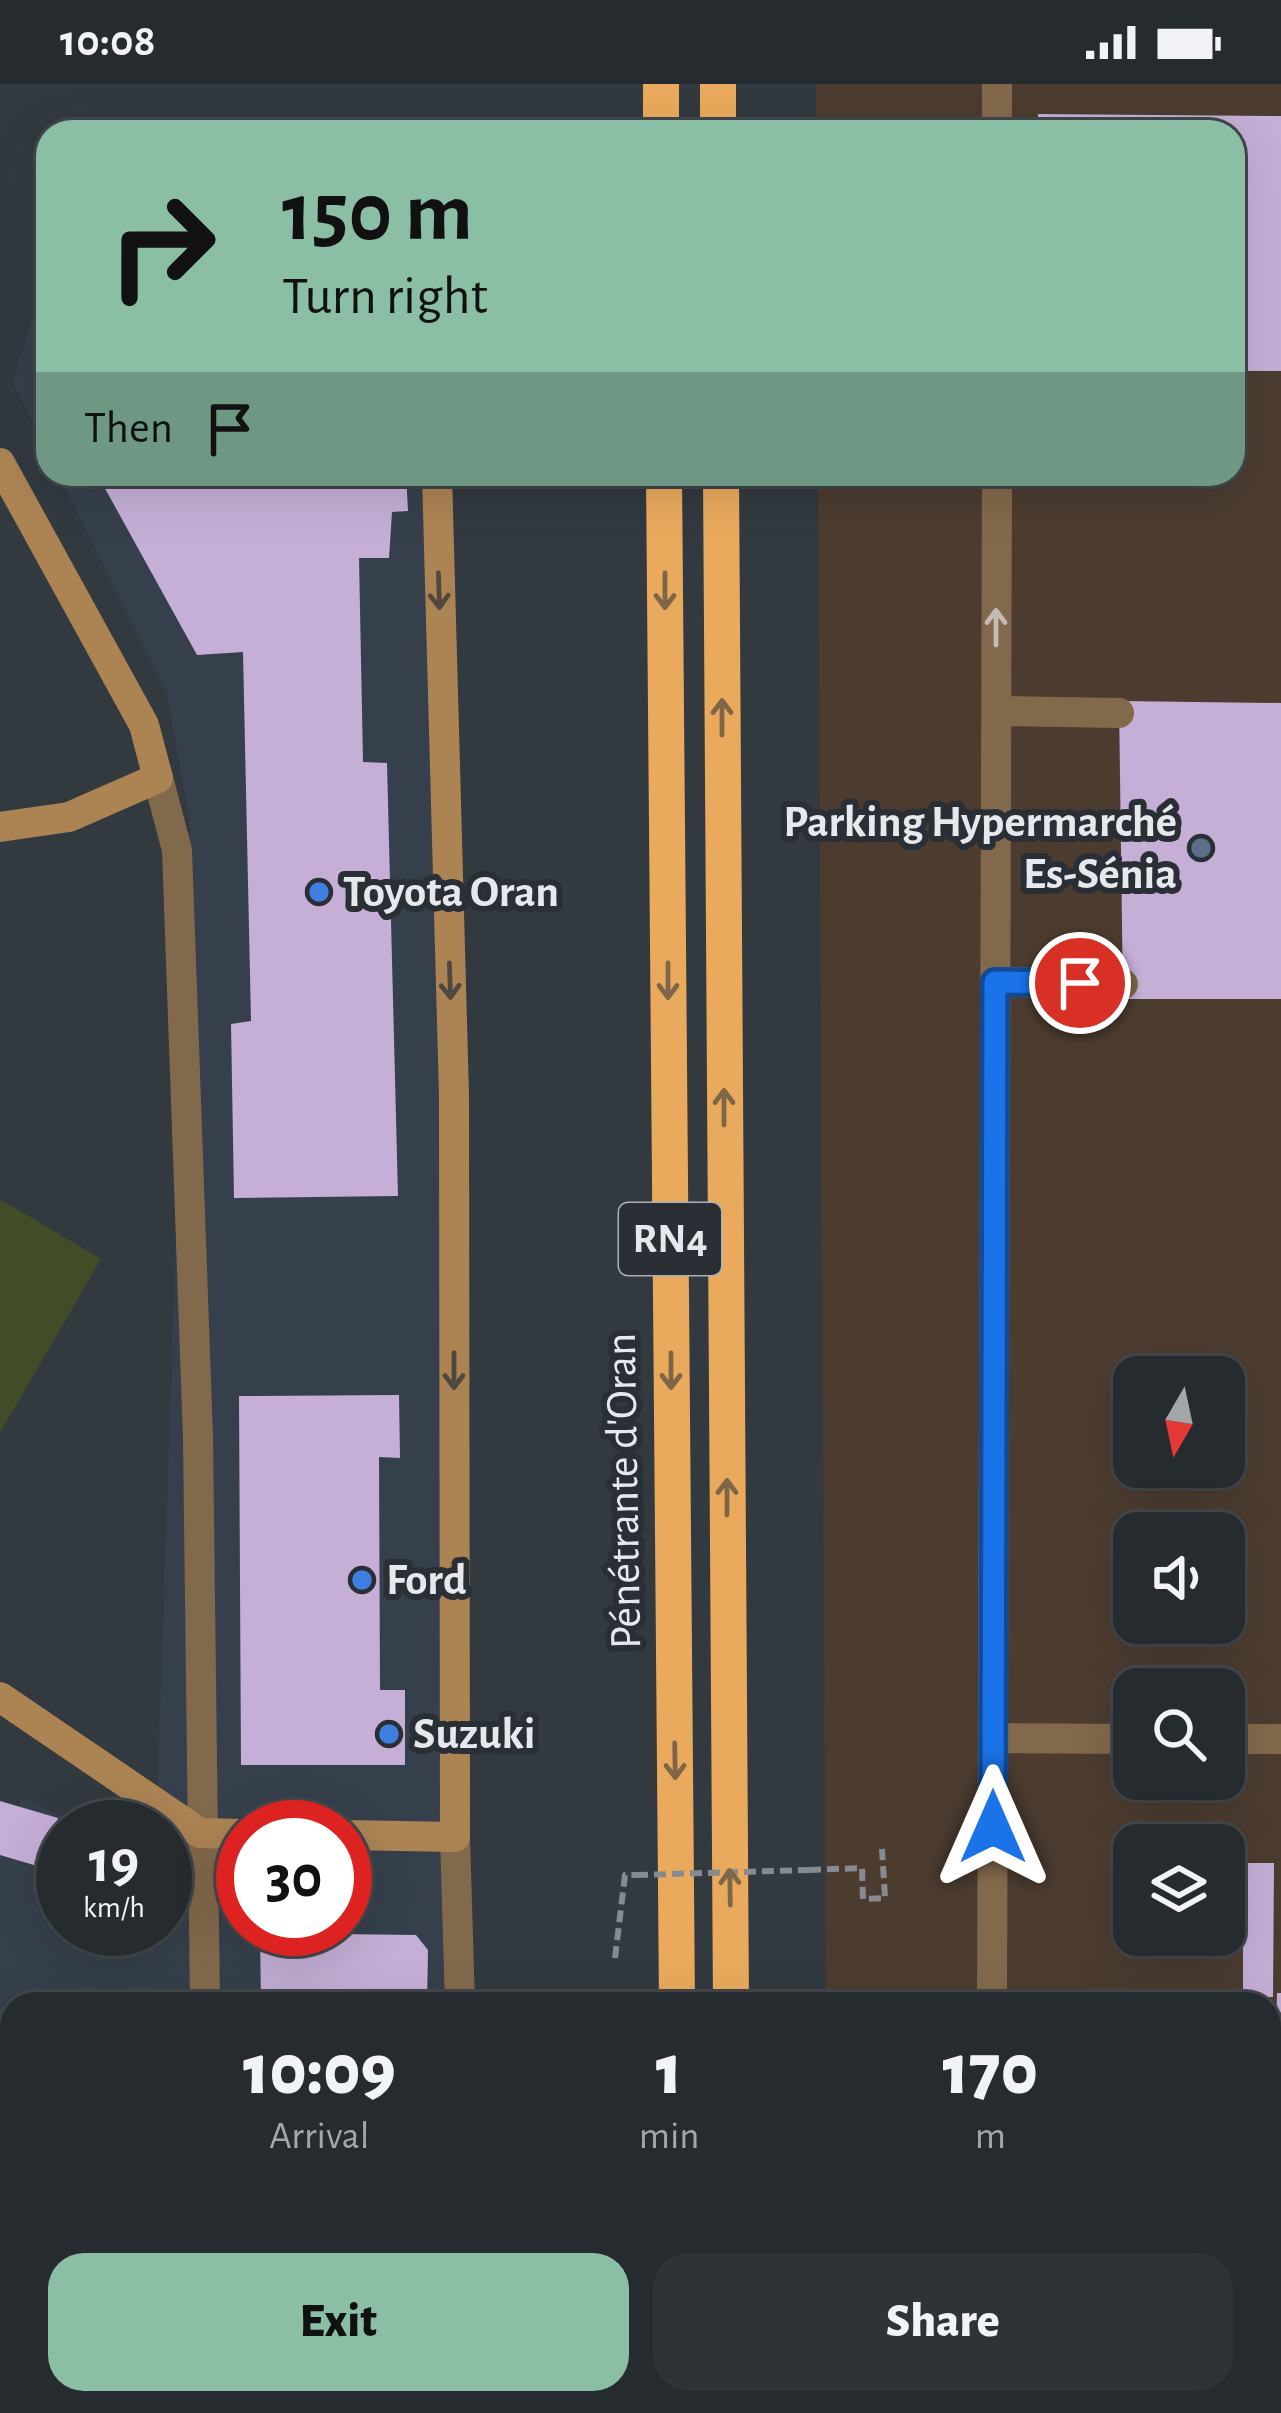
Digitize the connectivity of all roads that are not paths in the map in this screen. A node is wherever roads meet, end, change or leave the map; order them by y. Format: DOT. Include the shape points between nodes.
graph roads {
  1 [pos="661,84"];
  2 [pos="718,84"];
  3 [pos="998,84"];
  4 [pos="662,120"];
  5 [pos="718,120"];
  6 [pos="997,120"];
  7 [pos="0,463"];
  8 [pos="437,486"];
  9 [pos="664,486"];
  10 [pos="721,486"];
  11 [pos="997,486"];
  12 [pos="996,711"];
  13 [pos="1119,712"];
  14 [pos="158,778"];
  15 [pos="0,827"];
  16 [pos="995,982"];
  17 [pos="1123,984"];
  18 [pos="0,1696"];
  19 [pos="993,1738"];
  20 [pos="1113,1739"];
  21 [pos="1245,1739"];
  22 [pos="1281,1739"];
  23 [pos="200,1833"];
  24 [pos="216,1833"];
  25 [pos="372,1835"];
  26 [pos="454,1837"];
  27 [pos="205,1992"];
  28 [pos="460,1992"];
  29 [pos="677,1992"];
  30 [pos="731,1992"];
  31 [pos="992,1992"];
  1 -- 4 [label="highway"];
  2 -- 5 [label="highway"];
  3 -- 6 [label="street"];
  7 -- 14 [label="street" via="143,725"];
  8 -- 26 [label="street, one-way" via="454,1095"];
  9 -- 29 [label="highway, Pénétrante d'Oran / RN4, one-way"];
  30 -- 10 [label="highway, RN4, one-way"];
  12 -- 11 [label="street, one-way"];
  12 -- 13 [label="street"];
  12 -- 16 [label="street"];
  14 -- 15 [label="street" via="69,817"];
  14 -- 23 [label="street" via="178,850 198,1437"];
  16 -- 17 [label="street"];
  16 -- 19 [label="street"];
  18 -- 23 [label="street"];
  19 -- 20 [label="street"];
  19 -- 31 [label="street"];
  21 -- 22 [label="street"];
  23 -- 24 [label="street"];
  23 -- 27 [label="street"];
  25 -- 26 [label="street"];
  26 -- 28 [label="street"];
}
